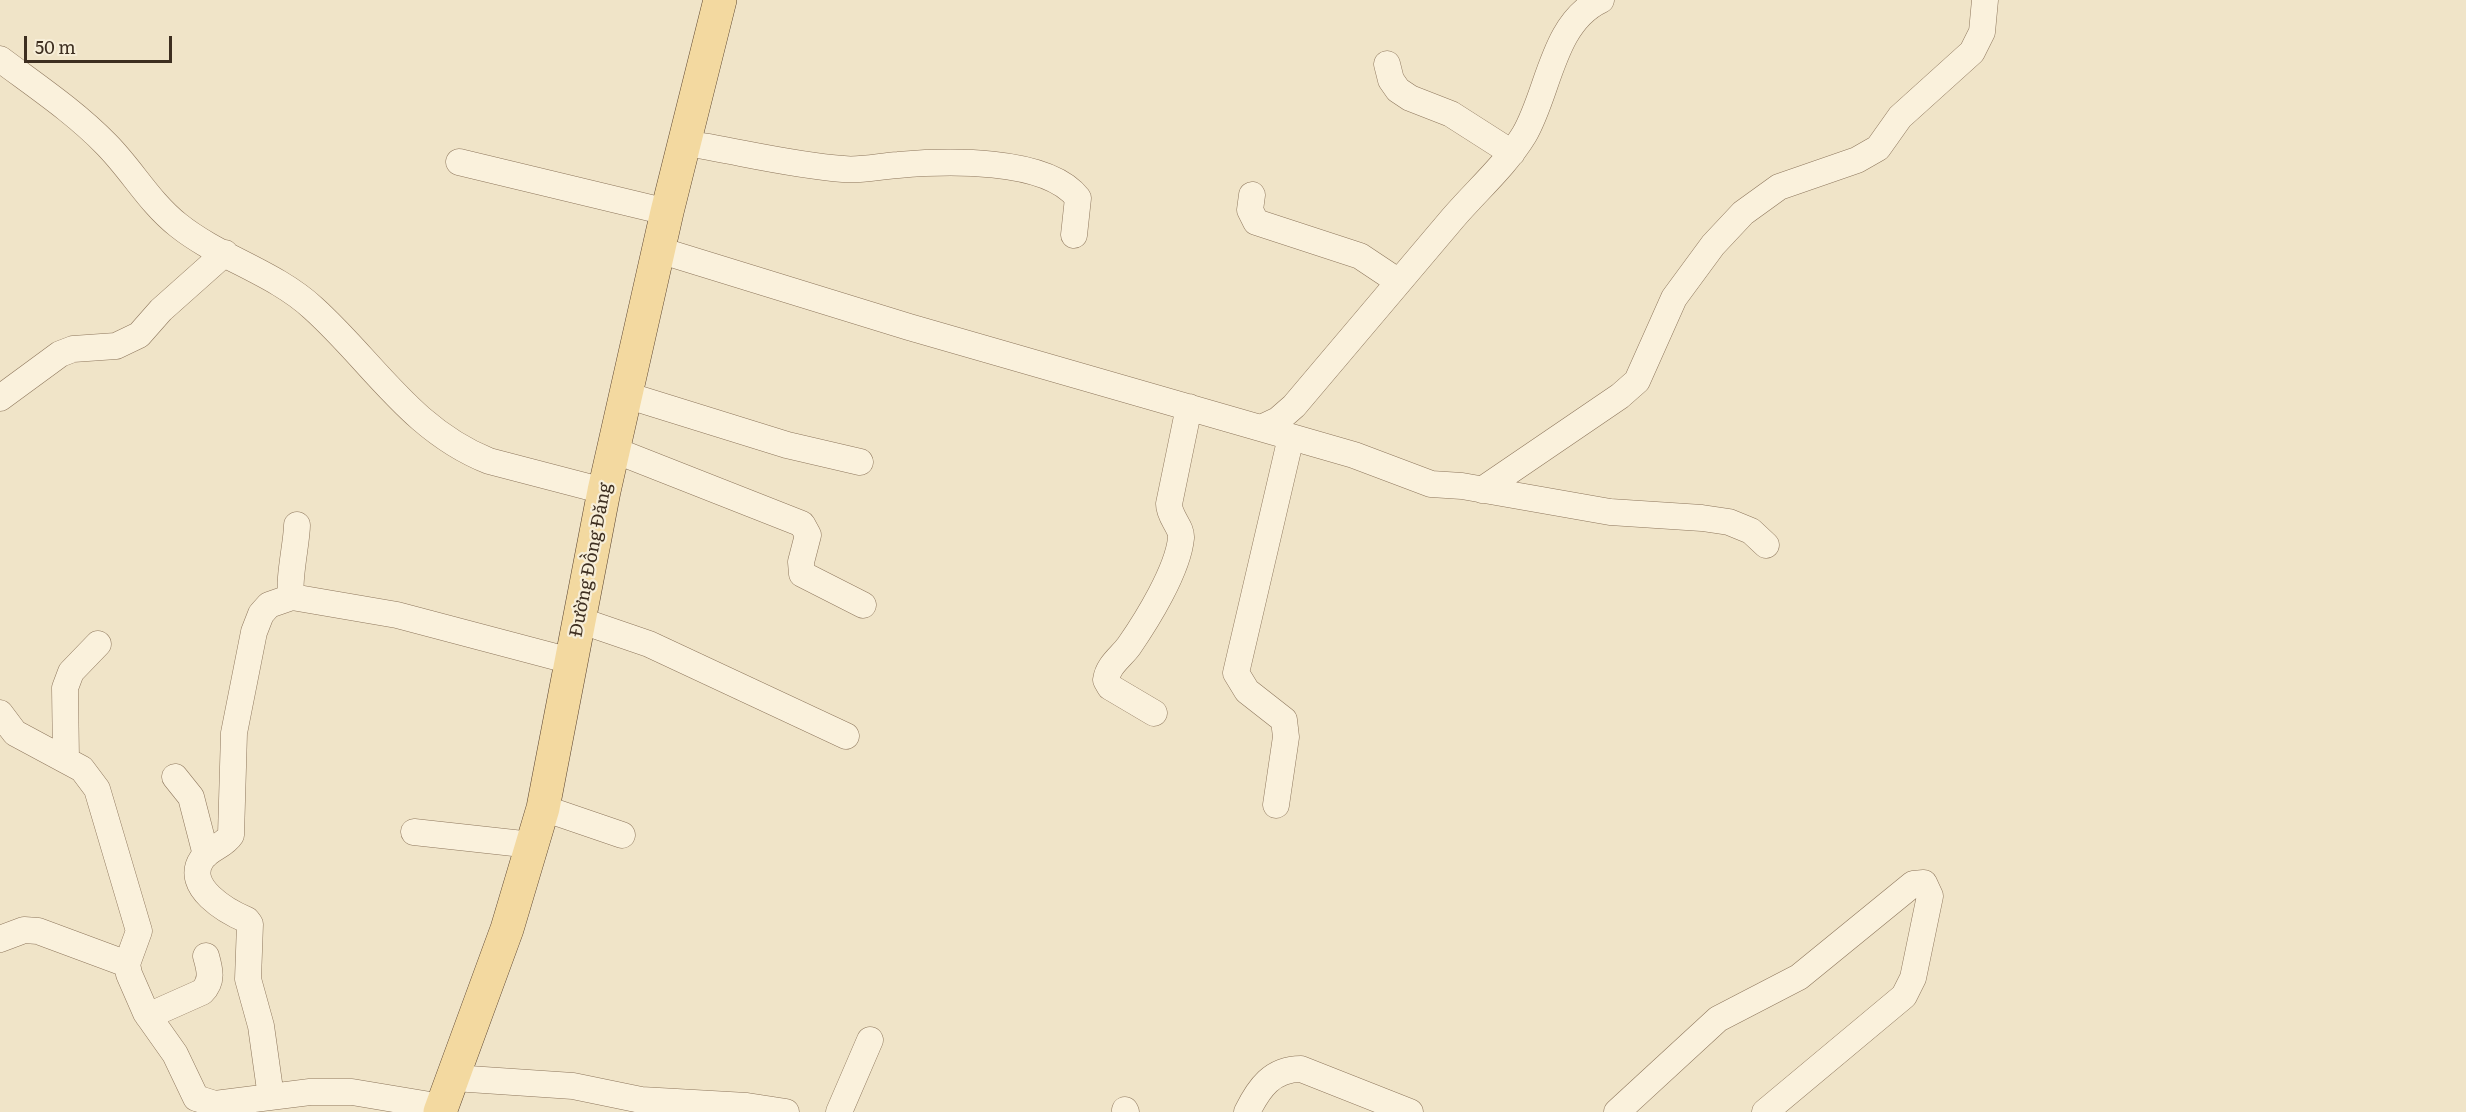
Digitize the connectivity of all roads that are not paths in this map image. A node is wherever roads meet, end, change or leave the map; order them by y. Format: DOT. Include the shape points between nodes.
graph roads {
  1 [pos="720,0"];
  2 [pos="1985,0"];
  3 [pos="1594,1"];
  4 [pos="0,59"];
  5 [pos="1387,64"];
  6 [pos="684,142"];
  7 [pos="1512,153"];
  8 [pos="459,162"];
  9 [pos="1252,195"];
  10 [pos="667,212"];
  11 [pos="1074,235"];
  12 [pos="659,250"];
  13 [pos="225,253"];
  14 [pos="1400,282"];
  15 [pos="626,394"];
  16 [pos="0,398"];
  17 [pos="1189,407"];
  18 [pos="1261,428"];
  19 [pos="1291,437"];
  20 [pos="614,450"];
  21 [pos="860,462"];
  22 [pos="604,490"];
  23 [pos="1482,490"];
  24 [pos="297,525"];
  25 [pos="1766,545"];
  26 [pos="292,597"];
  27 [pos="863,604"];
  28 [pos="579,620"];
  29 [pos="98,645"];
  30 [pos="571,661"];
  31 [pos="0,712"];
  32 [pos="1154,713"];
  33 [pos="846,736"];
  34 [pos="66,760"];
  35 [pos="175,777"];
  36 [pos="1276,805"];
  37 [pos="543,808"];
  38 [pos="414,832"];
  39 [pos="622,835"];
  40 [pos="532,845"];
  41 [pos="206,855"];
  42 [pos="0,939"];
  43 [pos="206,956"];
  44 [pos="127,964"];
  45 [pos="148,1016"];
  46 [pos="870,1040"];
  47 [pos="445,1099"];
  48 [pos="594,1102"];
  49 [pos="265,1103"];
  50 [pos="786,1112"];
  51 [pos="839,1112"];
  52 [pos="1247,1112"];
  53 [pos="1410,1112"];
  54 [pos="1617,1112"];
  55 [pos="1765,1112"];
  1 -- 6 [label="main road, Đường Đồng Đăng"];
  2 -- 23 [label="street" via="1982,32 1972,52 1900,117 1878,148 1857,160 1779,187 1743,213 1713,245 1674,298 1637,381"];
  3 -- 7 [label="street" via="1563,39 1533,119"];
  4 -- 13 [label="street" via="104,142 179,226"];
  5 -- 7 [label="street" via="1398,90 1451,114"];
  6 -- 10 [label="main road, Đường Đồng Đăng"];
  6 -- 11 [label="street" via="843,169 978,164 1031,171 1058,183 1078,198"];
  7 -- 14 [label="street"];
  8 -- 10 [label="street"];
  9 -- 14 [label="street" via="1250,210 1256,222 1360,256"];
  10 -- 12 [label="main road, Đường Đồng Đăng"];
  12 -- 15 [label="main road, Đường Đồng Đăng"];
  12 -- 17 [label="street"];
  13 -- 16 [label="street" via="139,335 116,346 73,349 60,354"];
  13 -- 22 [label="street" via="312,307 424,423 467,451 489,461"];
  14 -- 18 [label="street" via="1294,406"];
  15 -- 20 [label="main road, Đường Đồng Đăng"];
  15 -- 21 [label="street" via="787,445"];
  17 -- 18 [label="street"];
  17 -- 32 [label="street" via="1169,504 1180,533 1178,549 1156,604 1128,648 1109,669 1106,680 1110,687"];
  18 -- 19 [label="street"];
  19 -- 23 [label="street" via="1431,484"];
  19 -- 36 [label="street" via="1236,673 1247,691 1284,720 1286,737"];
  20 -- 22 [label="main road, Đường Đồng Đăng"];
  20 -- 27 [label="street" via="802,524 808,535 802,574"];
  22 -- 28 [label="main road, Đường Đồng Đăng"];
  23 -- 25 [label="street" via="1610,512 1729,522 1751,531"];
  24 -- 26 [label="street"];
  26 -- 30 [label="street" via="397,615"];
  26 -- 41 [label="street" via="269,605 254,632 234,733 232,829 227,841"];
  28 -- 30 [label="main road, Đường Đồng Đăng"];
  28 -- 33 [label="street" via="649,644"];
  29 -- 34 [label="street" via="67,678"];
  30 -- 37 [label="main road, Đường Đồng Đăng"];
  31 -- 34 [label="street" via="15,733"];
  34 -- 44 [label="street" via="89,776 100,800 139,931"];
  35 -- 41 [label="street" via="191,796"];
  37 -- 39 [label="street"];
  37 -- 40 [label="main road, Đường Đồng Đăng"];
  38 -- 40 [label="street"];
  40 -- 47 [label="main road, Đường Đồng Đăng" via="507,929"];
  41 -- 49 [label="street" via="199,865 199,876 207,895 250,924 248,979 261,1026"];
  42 -- 44 [label="street" via="24,930 38,931"];
  43 -- 45 [label="street" via="210,974 207,987"];
  44 -- 45 [label="street"];
  45 -- 49 [label="street" via="175,1054 196,1098 215,1104"];
  46 -- 51 [label="street"];
  47 -- 48 [label="street" via="573,1086"];
  47 -- 49 [label="street" via="310,1092"];
  48 -- 50 [label="street" via="641,1100"];
  52 -- 53 [label="street" via="1257,1092 1287,1069 1301,1069"];
  54 -- 55 [label="street" via="1718,1019 1799,977 1913,884 1924,883 1930,896 1913,978 1904,996"];
}
